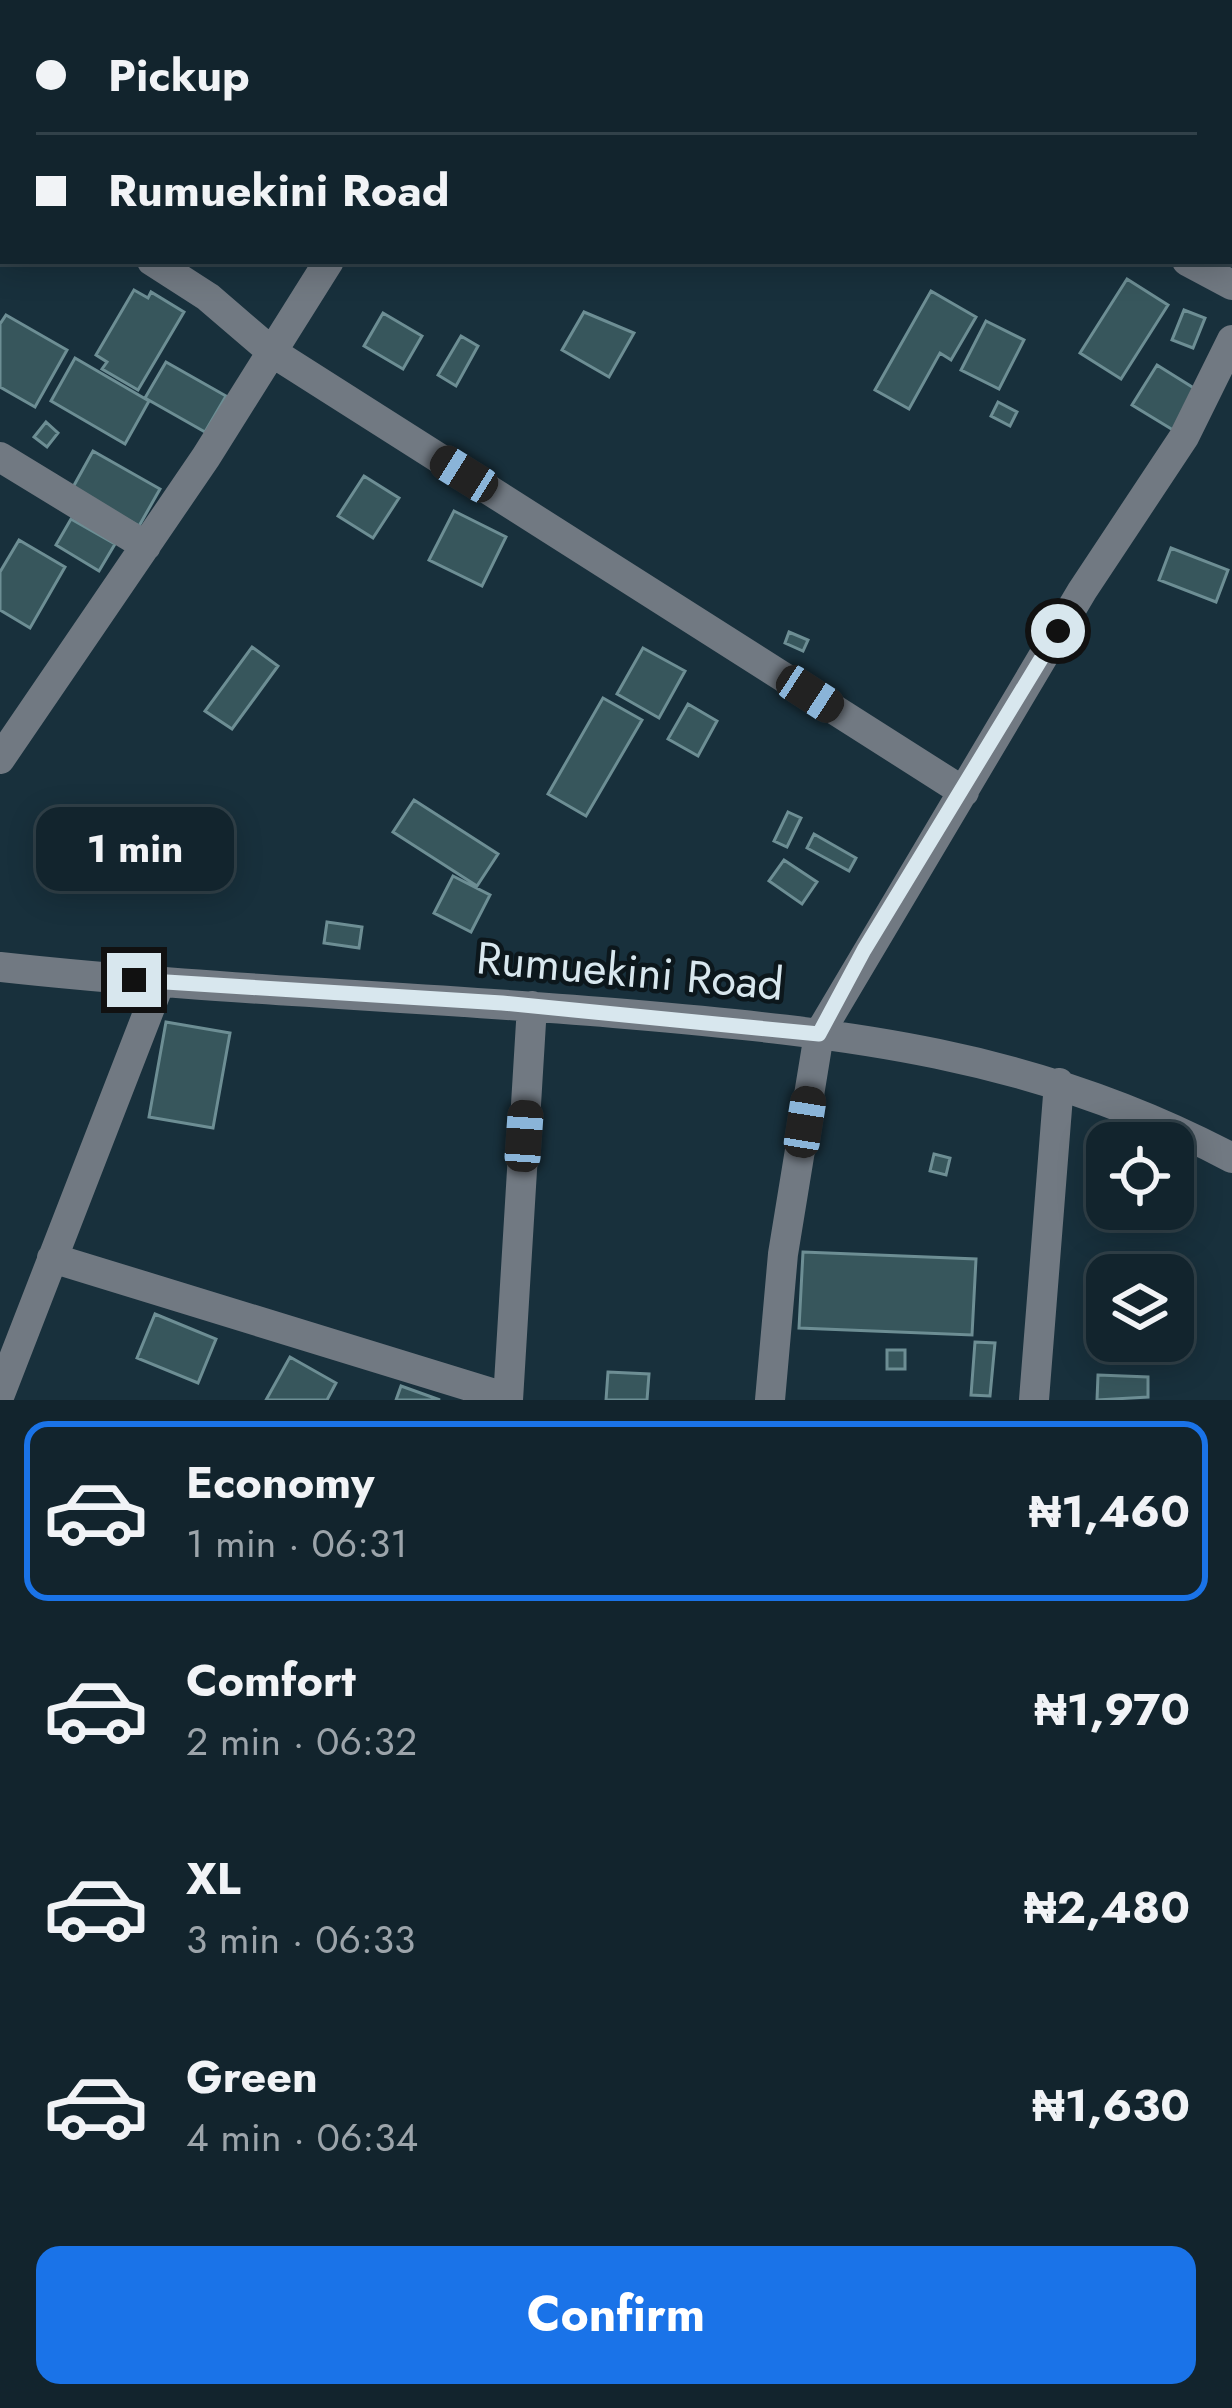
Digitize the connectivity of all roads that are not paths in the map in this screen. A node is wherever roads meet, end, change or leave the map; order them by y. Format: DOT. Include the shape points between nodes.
graph roads {
  1 [pos="157,264"];
  2 [pos="327,264"];
  3 [pos="1193,264"];
  4 [pos="1232,285"];
  5 [pos="1232,340"];
  6 [pos="272,352"];
  7 [pos="0,457"];
  8 [pos="146,546"];
  9 [pos="0,759"];
  10 [pos="964,792"];
  11 [pos="0,967"];
  12 [pos="160,982"];
  13 [pos="532,1006"];
  14 [pos="819,1034"];
  15 [pos="1058,1083"];
  16 [pos="1232,1159"];
  17 [pos="52,1258"];
  18 [pos="0,1394"];
  19 [pos="508,1399"];
  20 [pos="770,1400"];
  21 [pos="1034,1400"];
  1 -- 6 [label="street"];
  2 -- 6 [label="street"];
  3 -- 4 [label="street"];
  5 -- 10 [label="street" via="1184,437"];
  6 -- 8 [label="street"];
  6 -- 10 [label="street"];
  7 -- 8 [label="street"];
  8 -- 9 [label="street"];
  10 -- 14 [label="street"];
  11 -- 12 [label="street, Rumuekini Road"];
  12 -- 13 [label="street, Rumuekini Road"];
  12 -- 17 [label="street"];
  13 -- 14 [label="street, Rumuekini Road"];
  13 -- 19 [label="street"];
  14 -- 15 [label="street, Rumuekini Road" via="924,1048"];
  14 -- 20 [label="street" via="783,1254"];
  15 -- 16 [label="street, Rumuekini Road"];
  15 -- 21 [label="street"];
  17 -- 18 [label="street"];
  17 -- 19 [label="street"];
}
